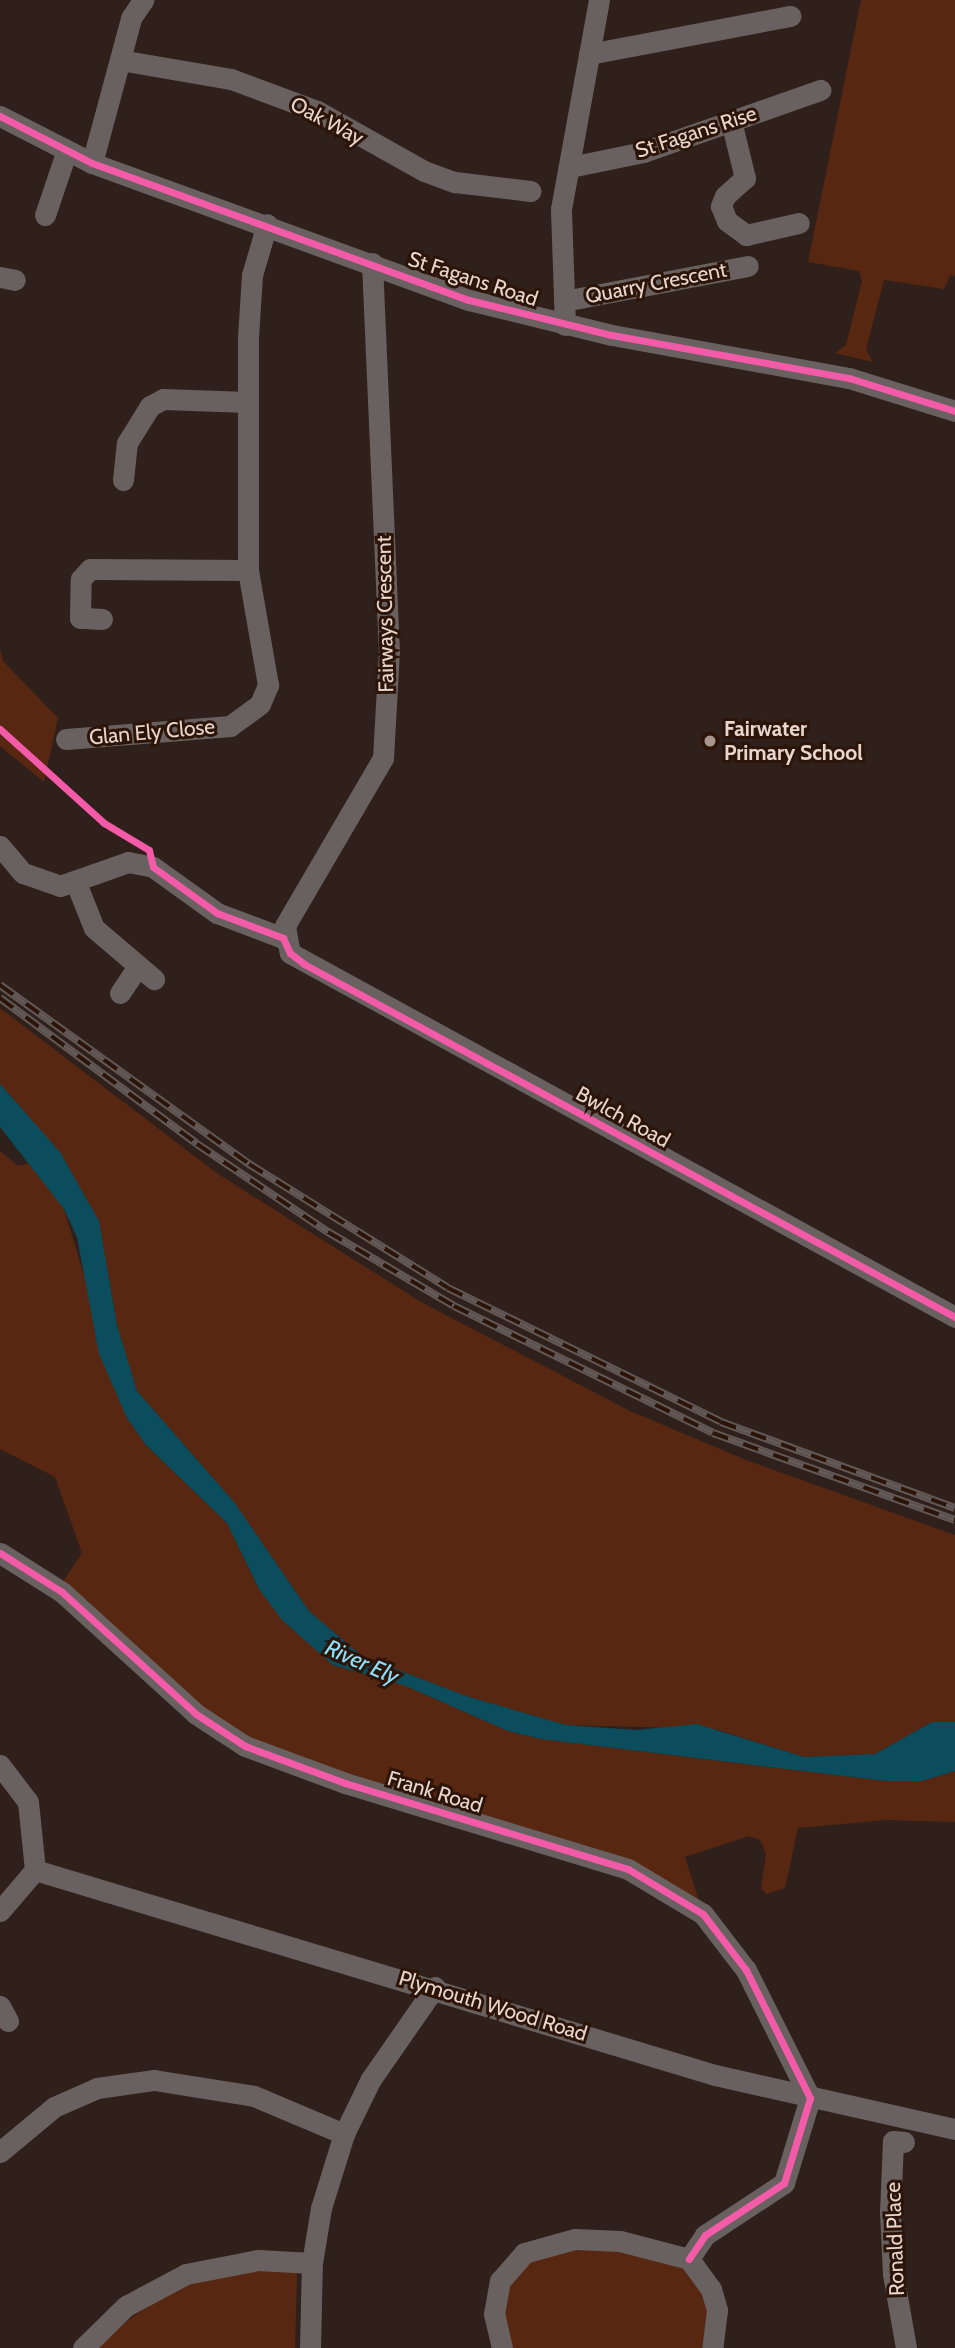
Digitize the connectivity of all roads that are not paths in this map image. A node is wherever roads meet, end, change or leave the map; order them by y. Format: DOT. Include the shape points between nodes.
graph roads {
  1 [pos="143,0"];
  2 [pos="600,0"];
  3 [pos="790,16"];
  4 [pos="589,54"];
  5 [pos="120,60"];
  6 [pos="820,90"];
  7 [pos="0,116"];
  8 [pos="731,121"];
  9 [pos="66,153"];
  10 [pos="92,163"];
  11 [pos="570,167"];
  12 [pos="530,191"];
  13 [pos="45,215"];
  14 [pos="799,223"];
  15 [pos="267,224"];
  16 [pos="372,263"];
  17 [pos="748,265"];
  18 [pos="564,301"];
  19 [pos="565,325"];
  20 [pos="247,402"];
  21 [pos="955,411"];
  22 [pos="123,480"];
  23 [pos="248,570"];
  24 [pos="102,619"];
  25 [pos="66,739"];
  26 [pos="0,846"];
  27 [pos="76,883"];
  28 [pos="284,938"];
  29 [pos="120,993"];
  30 [pos="955,1317"];
  31 [pos="0,1553"];
  32 [pos="0,1765"];
  33 [pos="35,1870"];
  34 [pos="0,1911"];
  35 [pos="435,1987"];
  36 [pos="810,2098"];
  37 [pos="955,2129"];
  38 [pos="344,2134"];
  39 [pos="904,2142"];
  40 [pos="0,2152"];
  41 [pos="689,2259"];
  42 [pos="312,2263"];
  43 [pos="83,2348"];
  44 [pos="310,2348"];
  45 [pos="502,2348"];
  46 [pos="712,2348"];
  47 [pos="906,2348"];
  1 -- 5 [label="street" via="131,18"];
  2 -- 4 [label="street"];
  3 -- 4 [label="street"];
  4 -- 11 [label="street"];
  5 -- 10 [label="street"];
  5 -- 12 [label="street, Oak Way" via="230,79 317,111 424,172 455,182"];
  6 -- 8 [label="street, St Fagans Rise"];
  7 -- 9 [label="street, St Fagans Road"];
  8 -- 11 [label="street, St Fagans Rise" via="643,152"];
  8 -- 14 [label="street" via="745,178 725,196 721,206 727,221 746,235"];
  9 -- 10 [label="street, St Fagans Road"];
  9 -- 13 [label="street"];
  10 -- 15 [label="street, St Fagans Road"];
  11 -- 18 [label="street" via="559,240"];
  15 -- 16 [label="street, St Fagans Road"];
  15 -- 20 [label="street, Glan Ely Close" via="252,275"];
  16 -- 19 [label="street, St Fagans Road" via="469,300"];
  16 -- 28 [label="street, Fairways Crescent" via="389,651 383,758 294,909"];
  17 -- 18 [label="street, Quarry Crescent"];
  18 -- 19 [label="street"];
  19 -- 21 [label="street, St Fagans Road" via="849,377"];
  20 -- 22 [label="street" via="163,399 150,406 127,443"];
  20 -- 23 [label="street, Glan Ely Close"];
  23 -- 24 [label="street" via="90,569 81,579 80,618"];
  23 -- 25 [label="street, Glan Ely Close" via="268,685 260,704 246,719 230,726"];
  26 -- 27 [label="street" via="39,883"];
  27 -- 28 [label="street" via="113,866 146,865 217,913"];
  27 -- 29 [label="street" via="94,928 146,972"];
  28 -- 30 [label="street, Bwlch Road" via="290,953 304,964"];
  31 -- 36 [label="street, Frank Road" via="62,1592 196,1714 246,1746 345,1783 628,1869 675,1893 730,1945"];
  32 -- 33 [label="street" via="28,1802"];
  33 -- 34 [label="street"];
  33 -- 35 [label="street, Plymouth Wood Road"];
  35 -- 36 [label="street, Plymouth Wood Road" via="715,2075"];
  35 -- 38 [label="street" via="371,2080"];
  36 -- 37 [label="street, Plymouth Wood Road"];
  36 -- 41 [label="street" via="784,2183 705,2235"];
  38 -- 40 [label="street" via="254,2096 154,2080 97,2088 54,2107"];
  38 -- 42 [label="street"];
  39 -- 47 [label="street, Ronald Place" via="894,2141 890,2213 893,2274"];
  41 -- 45 [label="street" via="620,2241 585,2239 524,2253 500,2281 494,2314"];
  41 -- 46 [label="street" via="711,2289 717,2310"];
  42 -- 43 [label="street" via="258,2260 186,2274 126,2306"];
  42 -- 44 [label="street"];
}
